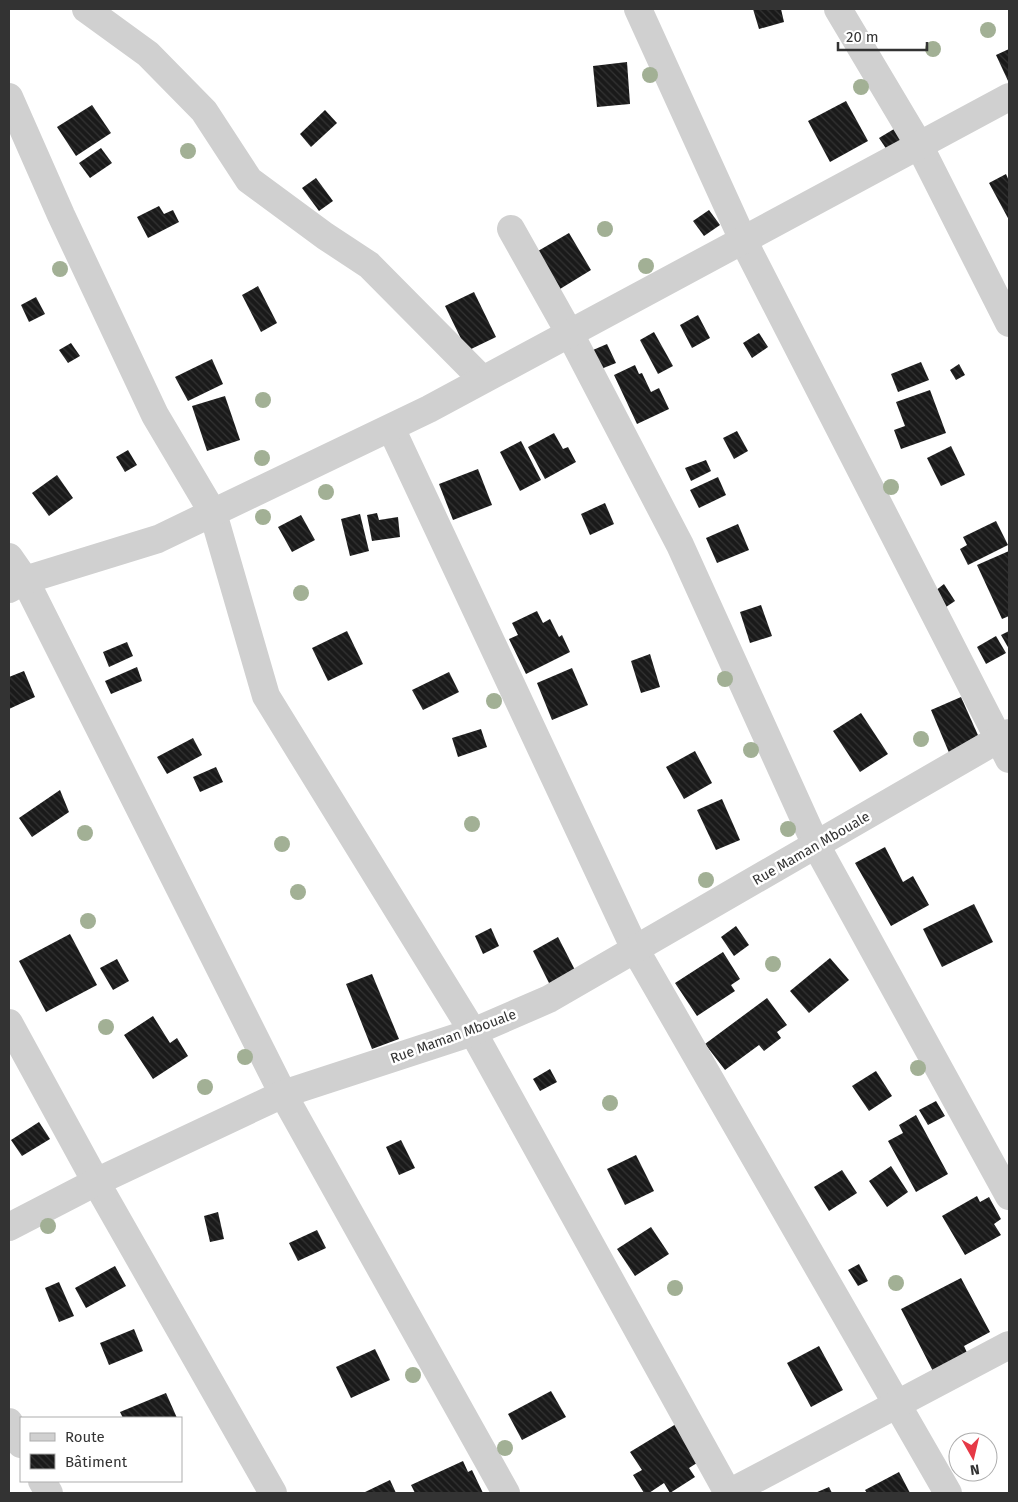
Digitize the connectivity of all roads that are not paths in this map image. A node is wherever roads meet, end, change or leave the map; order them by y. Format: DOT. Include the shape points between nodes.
graph roads {
  1 [pos="86,9"];
  2 [pos="638,9"];
  3 [pos="838,9"];
  4 [pos="9,97"];
  5 [pos="1009,97"];
  6 [pos="920,145"];
  7 [pos="511,229"];
  8 [pos="743,240"];
  9 [pos="1009,324"];
  10 [pos="570,334"];
  11 [pos="482,379"];
  12 [pos="391,428"];
  13 [pos="213,513"];
  14 [pos="9,557"];
  15 [pos="17,585"];
  16 [pos="1006,744"];
  17 [pos="816,845"];
  18 [pos="635,949"];
  19 [pos="9,1023"];
  20 [pos="473,1032"];
  21 [pos="283,1094"];
  22 [pos="96,1182"];
  23 [pos="1009,1196"];
  24 [pos="9,1227"];
  25 [pos="1009,1345"];
  26 [pos="897,1404"];
  27 [pos="9,1422"];
  28 [pos="20,1442"];
  29 [pos="43,1482"];
  30 [pos="49,1493"];
  31 [pos="274,1493"];
  32 [pos="506,1493"];
  33 [pos="728,1493"];
  34 [pos="948,1493"];
  1 -- 11 [label="street" via="148,54 204,112 249,180 370,265"];
  2 -- 8 [label="street"];
  3 -- 6 [label="street"];
  4 -- 13 [label="street" via="155,416"];
  5 -- 6 [label="street"];
  6 -- 8 [label="street"];
  6 -- 9 [label="street"];
  7 -- 10 [label="street"];
  8 -- 10 [label="street"];
  8 -- 16 [label="street"];
  10 -- 11 [label="street"];
  10 -- 17 [label="street" via="680,545"];
  11 -- 12 [label="street"];
  12 -- 13 [label="street"];
  12 -- 18 [label="street"];
  13 -- 15 [label="street" via="158,539"];
  13 -- 20 [label="street" via="266,696"];
  14 -- 15 [label="street"];
  15 -- 21 [label="street"];
  16 -- 17 [label="street, Rue Maman Mbouale"];
  17 -- 18 [label="street, Rue Maman Mbouale"];
  17 -- 23 [label="street"];
  18 -- 20 [label="street, Rue Maman Mbouale" via="549,1000"];
  18 -- 26 [label="street"];
  19 -- 22 [label="street"];
  20 -- 21 [label="street, Rue Maman Mbouale"];
  20 -- 33 [label="street"];
  21 -- 22 [label="street, Rue Maman Mbouale"];
  21 -- 32 [label="street"];
  22 -- 24 [label="street, Rue Maman Mbouale"];
  22 -- 31 [label="street"];
  25 -- 26 [label="street"];
  26 -- 33 [label="street"];
  26 -- 34 [label="street"];
  27 -- 28 [label="street"];
  29 -- 30 [label="street"];
}
